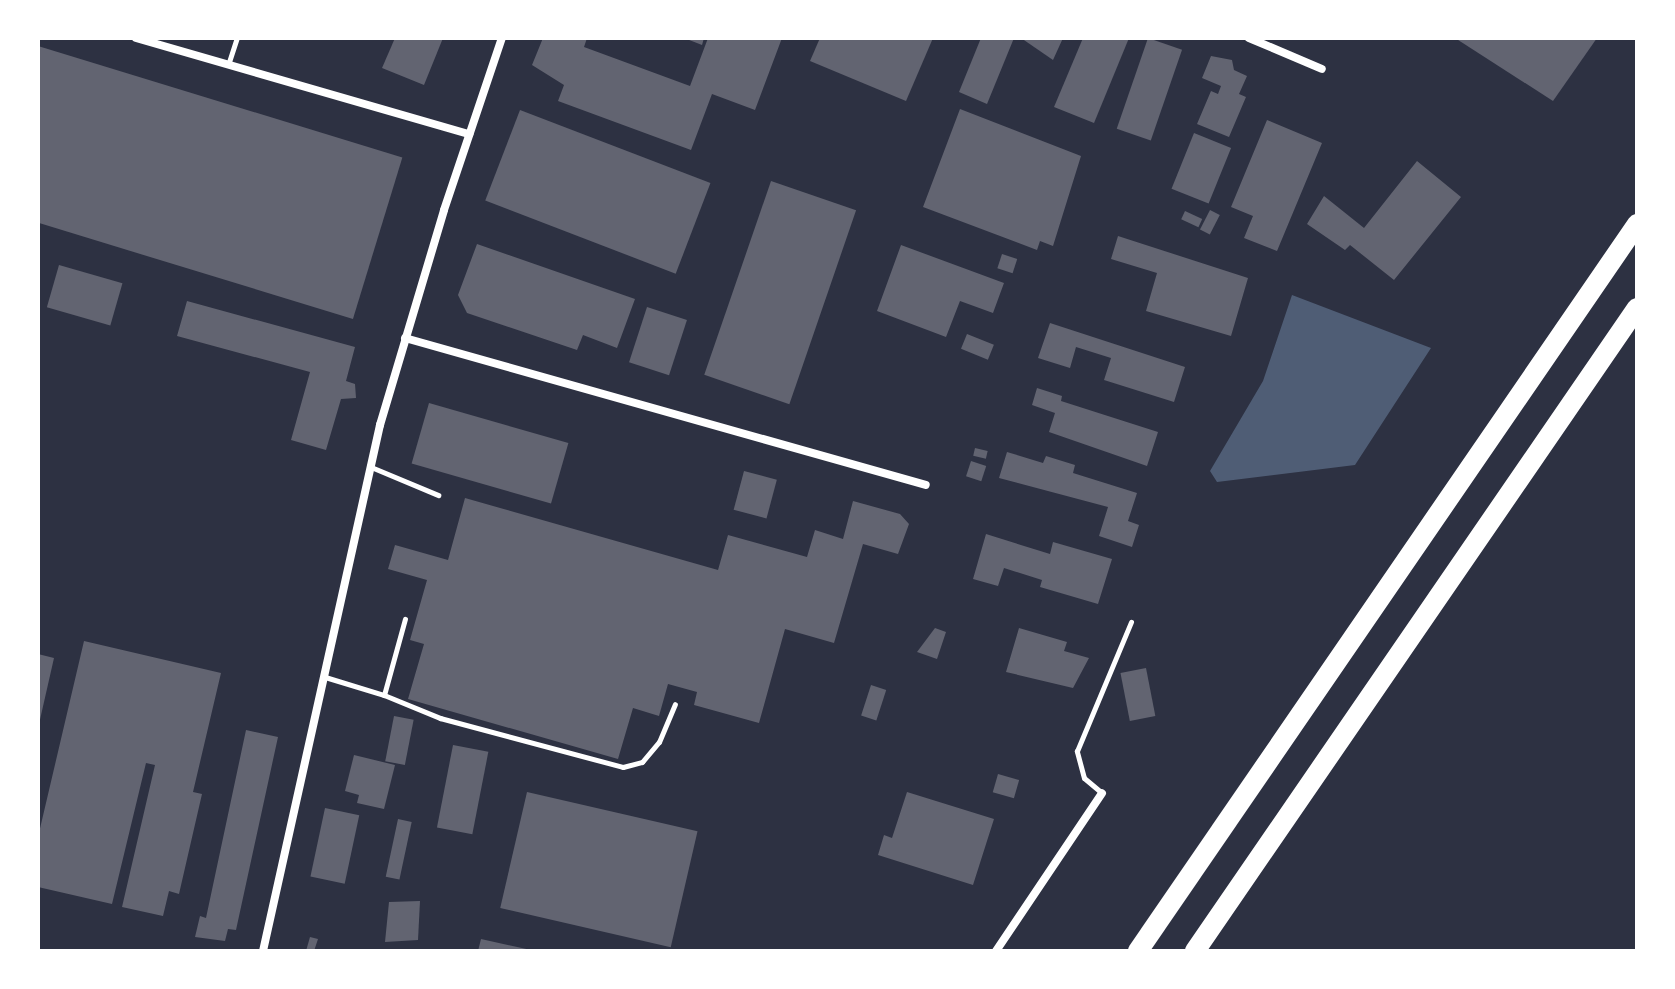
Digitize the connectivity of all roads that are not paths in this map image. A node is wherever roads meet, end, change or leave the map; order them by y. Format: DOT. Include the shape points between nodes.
graph roads {
  1 [pos="136,38"];
  2 [pos="237,38"];
  3 [pos="502,38"];
  4 [pos="1249,38"];
  5 [pos="228,66"];
  6 [pos="1322,69"];
  7 [pos="469,134"];
  8 [pos="1637,224"];
  9 [pos="1637,308"];
  10 [pos="405,338"];
  11 [pos="371,467"];
  12 [pos="926,485"];
  13 [pos="438,495"];
  14 [pos="405,619"];
  15 [pos="1131,622"];
  16 [pos="324,677"];
  17 [pos="384,695"];
  18 [pos="675,704"];
  19 [pos="1102,793"];
  20 [pos="263,951"];
  21 [pos="996,951"];
  22 [pos="1138,951"];
  23 [pos="1195,951"];
  1 -- 5 [label="street"];
  2 -- 5 [label="lane"];
  3 -- 7 [label="street"];
  4 -- 6 [label="street"];
  5 -- 7 [label="street"];
  7 -- 10 [label="street"];
  8 -- 22 [label="highway"];
  9 -- 23 [label="highway"];
  10 -- 11 [label="street"];
  10 -- 12 [label="street"];
  11 -- 13 [label="lane"];
  11 -- 16 [label="street"];
  14 -- 17 [label="lane"];
  15 -- 19 [label="lane" via="1077,751 1084,778"];
  16 -- 17 [label="lane"];
  16 -- 20 [label="street"];
  17 -- 18 [label="lane" via="440,718 623,767 642,762 659,742"];
  19 -- 21 [label="street"];
}
